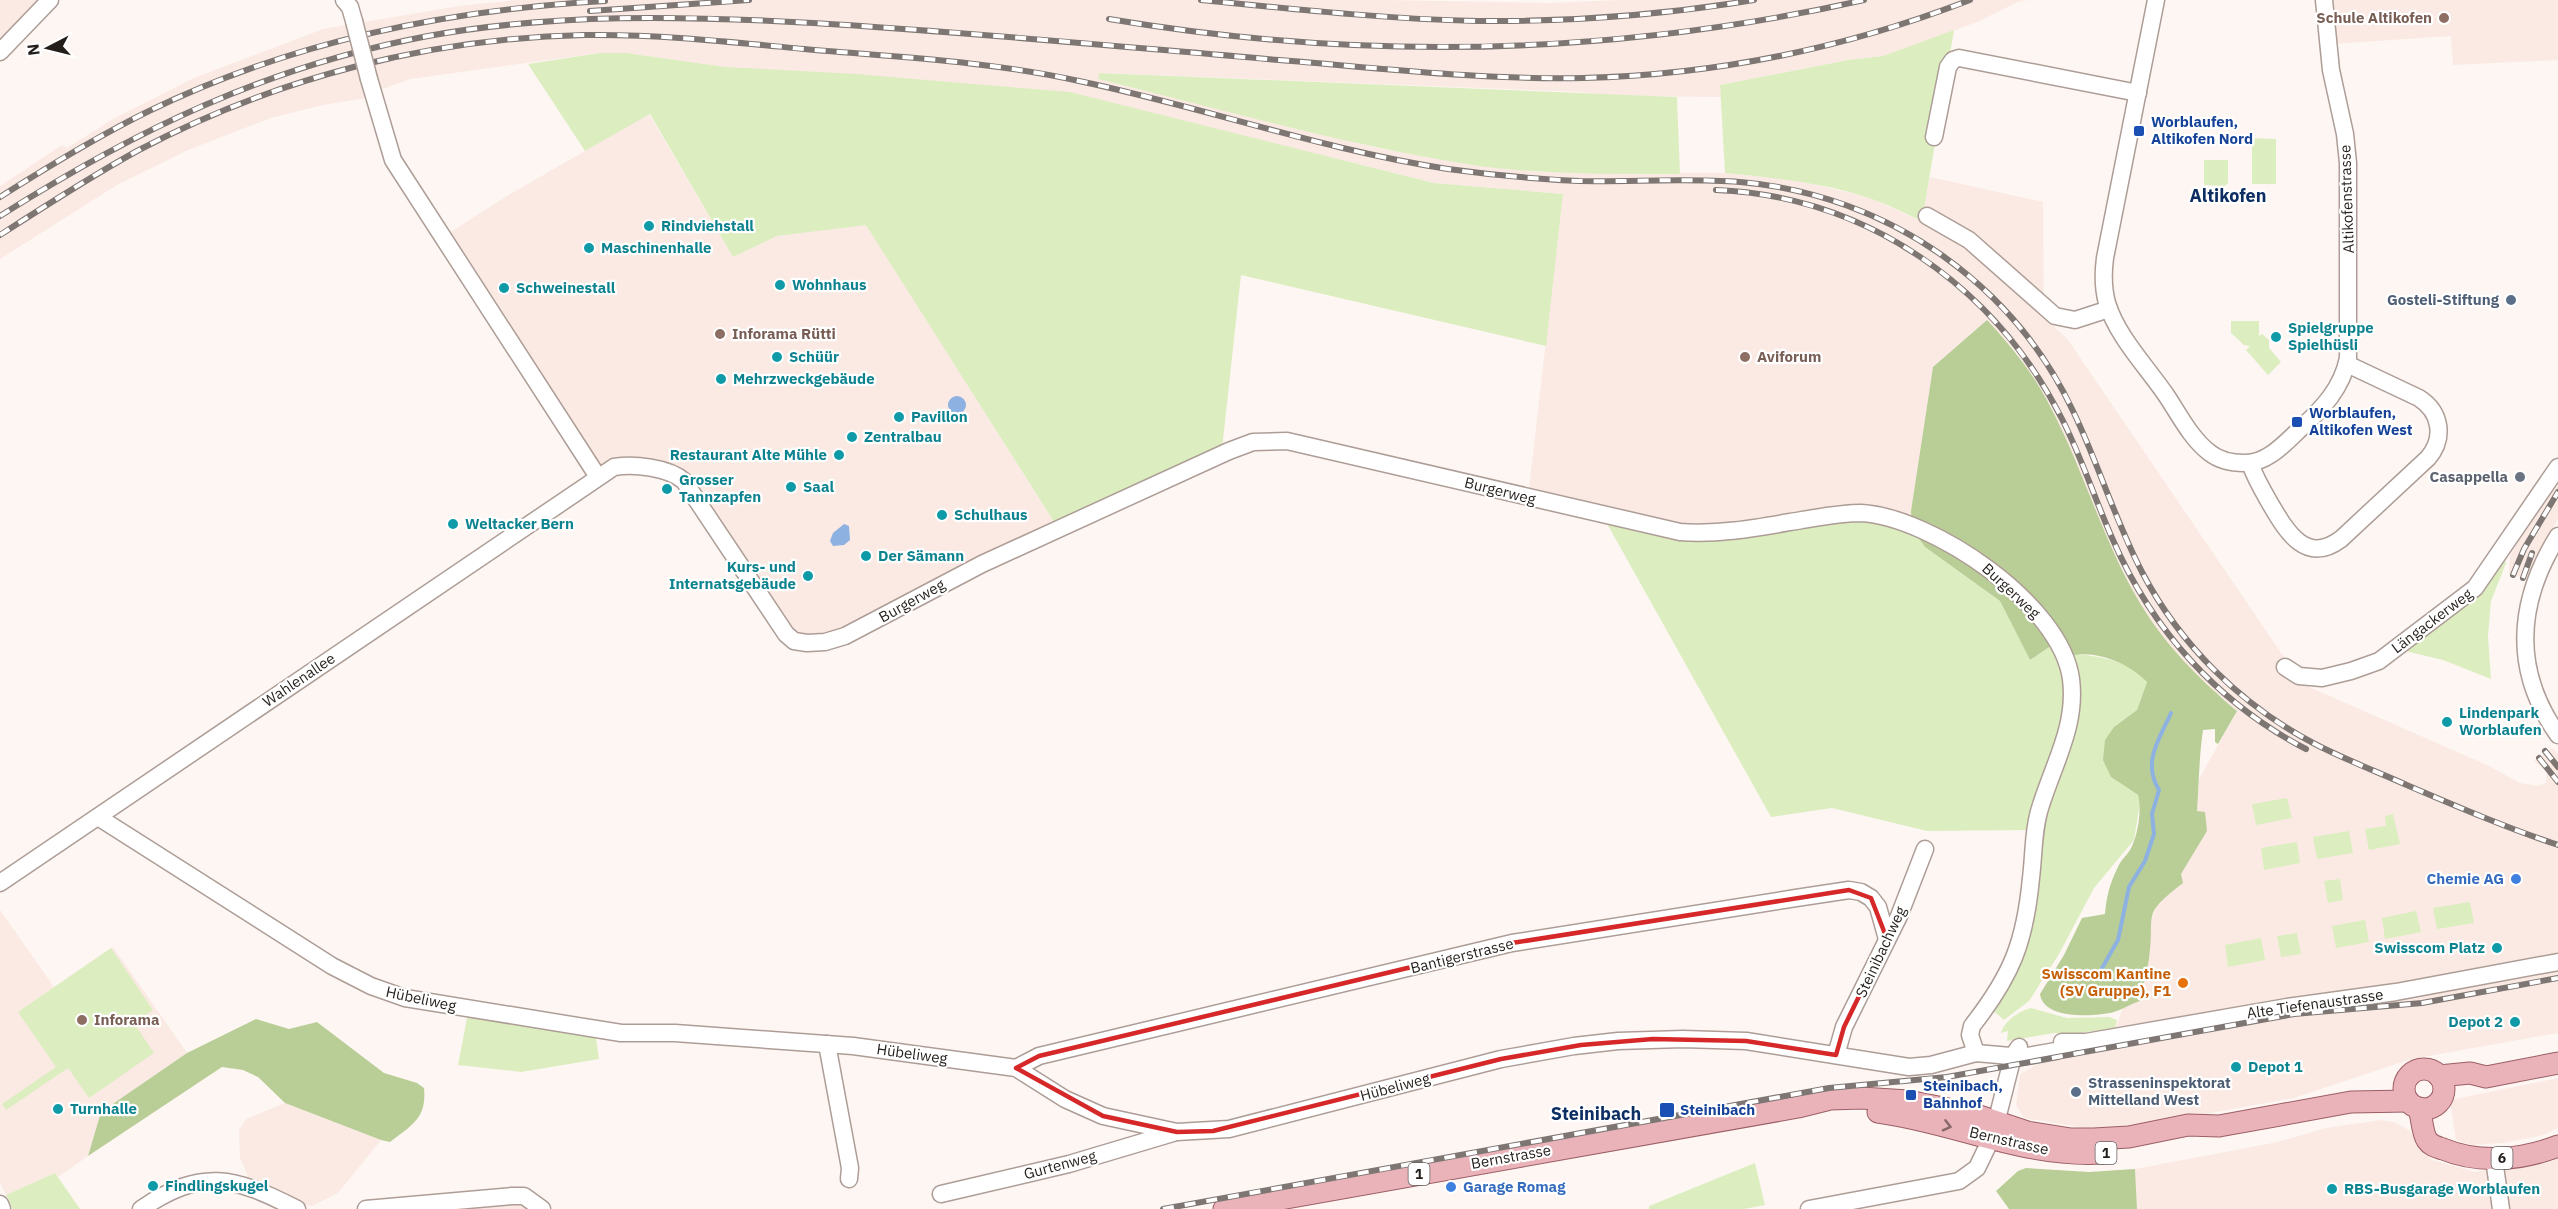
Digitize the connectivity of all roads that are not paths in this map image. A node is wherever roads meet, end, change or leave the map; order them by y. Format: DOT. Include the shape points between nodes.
graph roads {
  1 [pos="50,0"];
  2 [pos="348,0"];
  3 [pos="2156,0"];
  4 [pos="2324,0"];
  5 [pos="0,52"];
  6 [pos="2138,93"];
  7 [pos="1934,137"];
  8 [pos="1927,216"];
  9 [pos="2109,309"];
  10 [pos="2347,364"];
  11 [pos="2250,463"];
  12 [pos="2558,467"];
  13 [pos="598,477"];
  14 [pos="2558,536"];
  15 [pos="2285,668"];
  16 [pos="2558,735"];
  17 [pos="98,817"];
  18 [pos="1925,849"];
  19 [pos="0,883"];
  20 [pos="1887,939"];
  21 [pos="2558,962"];
  22 [pos="827,1044"];
  23 [pos="1976,1053"];
  24 [pos="1836,1055"];
  25 [pos="2013,1056"];
  26 [pos="2558,1063"];
  27 [pos="1016,1068"];
  28 [pos="2425,1094"];
  29 [pos="1994,1131"];
  30 [pos="1177,1132"];
  31 [pos="2558,1146"];
  32 [pos="2494,1159"];
  33 [pos="849,1179"];
  34 [pos="941,1194"];
  35 [pos="0,1204"];
  36 [pos="2,1209"];
  37 [pos="141,1209"];
  38 [pos="297,1209"];
  39 [pos="366,1209"];
  40 [pos="542,1209"];
  41 [pos="1224,1209"];
  42 [pos="1809,1209"];
  43 [pos="2501,1209"];
  1 -- 5 [label="street"];
  2 -- 13 [label="street, bridge" via="393,160"];
  3 -- 6 [label="street"];
  4 -- 10 [label="street, Altikofenstrasse" via="2331,70 2348,163"];
  6 -- 7 [label="street" via="1956,59 1948,67"];
  6 -- 9 [label="street" via="2105,258 2103,277"];
  8 -- 9 [label="street" via="1975,245 2055,316 2076,320"];
  9 -- 11 [label="street" via="2204,447 2224,460"];
  10 -- 11 [label="street, Altikofenstrasse" via="2323,407 2275,451"];
  10 -- 11 [label="street" via="2429,405 2439,431 2428,458 2342,539 2319,548 2304,545 2288,533"];
  12 -- 15 [label="street, Längackerweg" via="2475,588 2379,661 2322,678 2299,676"];
  13 -- 17 [label="street, Wahlenallee"];
  13 -- 23 [label="street, Burgerweg" via="624,466 678,476 693,492 786,634 794,641 807,643 833,640 858,631 982,564 1236,448 1265,441 1298,442 1680,532 1730,532 1857,513 1891,517 1912,525 1987,566 2009,585 2058,641 2071,677 2066,737 2037,823 2025,927 2014,962 1970,1031"];
  14 -- 16 [label="street" via="2532,587 2525,634 2532,686"];
  17 -- 19 [label="street, Wahlenallee"];
  17 -- 22 [label="street, Hübeliweg" via="332,966 405,998 621,1033"];
  18 -- 20 [label="street, Steinibachweg"];
  20 -- 24 [label="street, Steinibachweg" via="1844,1027"];
  20 -- 27 [label="street, Bantigerstrasse" via="1871,898 1849,890 1512,943 1039,1056"];
  21 -- 25 [label="street, Alte Tiefenaustrasse" via="2071,1044 2055,1041 2020,1047"];
  22 -- 27 [label="street, Hübeliweg"];
  22 -- 33 [label="street"];
  23 -- 24 [label="street, Hübeliweg" via="1909,1067"];
  23 -- 25 [label="street"];
  24 -- 30 [label="street, Hübeliweg" via="1746,1041 1653,1039 1581,1045 1501,1059 1229,1129"];
  25 -- 29 [label="street"];
  26 -- 28 [label="main road, 1" via="2486,1077 2470,1073"];
  27 -- 30 [label="street, Hübeliweg" via="1065,1099 1103,1116"];
  28 -- 29 [label="main road, Bernstrasse / 1" via="2375,1090 2351,1102 2219,1126 2191,1138 2096,1153 2023,1148"];
  28 -- 32 [label="main road, 6" via="2446,1150 2459,1156"];
  29 -- 41 [label="main road, Bernstrasse / 1" via="1897,1114 1798,1107"];
  29 -- 42 [label="street" via="1977,1168 1959,1181"];
  30 -- 34 [label="street, Gurtenweg" via="1069,1164"];
  31 -- 32 [label="main road, 6"];
  32 -- 43 [label="street"];
  35 -- 36 [label="street"];
  37 -- 38 [label="street" via="170,1190 217,1181 246,1185"];
  39 -- 40 [label="street" via="512,1196 529,1199"];
}
